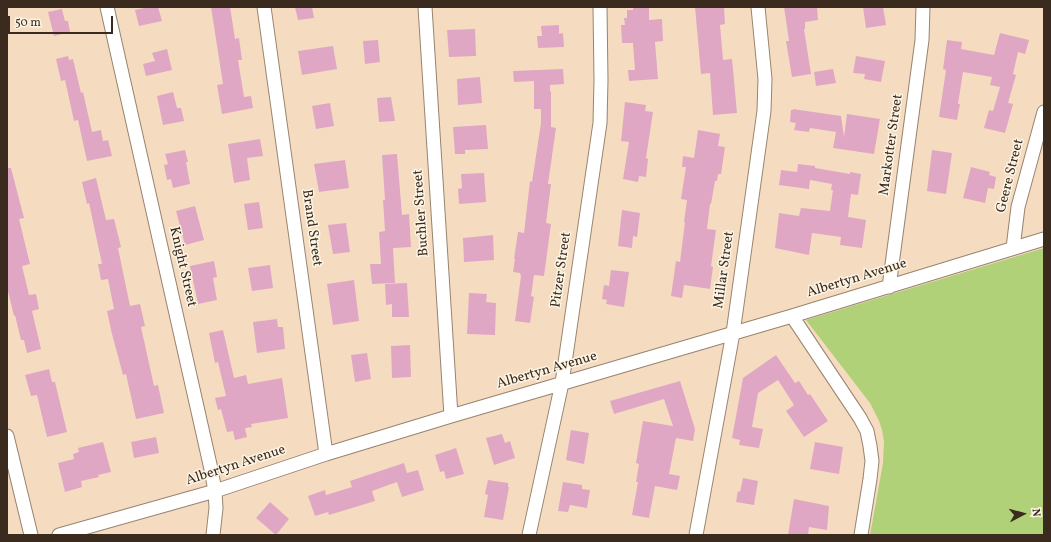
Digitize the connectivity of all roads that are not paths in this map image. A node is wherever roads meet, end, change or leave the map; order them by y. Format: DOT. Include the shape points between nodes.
graph roads {
  1 [pos="107,7"];
  2 [pos="264,7"];
  3 [pos="425,7"];
  4 [pos="600,7"];
  5 [pos="758,7"];
  6 [pos="923,7"];
  7 [pos="1044,112"];
  8 [pos="1044,239"];
  9 [pos="1013,248"];
  10 [pos="889,287"];
  11 [pos="792,316"];
  12 [pos="732,333"];
  13 [pos="562,383"];
  14 [pos="451,416"];
  15 [pos="7,436"];
  16 [pos="326,454"];
  17 [pos="215,491"];
  18 [pos="30,535"];
  19 [pos="59,535"];
  20 [pos="213,535"];
  21 [pos="529,535"];
  22 [pos="696,535"];
  23 [pos="860,535"];
  1 -- 17 [label="street, Knight Street"];
  2 -- 16 [label="street, Brand Street"];
  3 -- 14 [label="street, Buchler Street"];
  4 -- 13 [label="street, Pitzer Street" via="600,123"];
  5 -- 12 [label="street, Millar Street" via="765,79 764,111"];
  6 -- 10 [label="street, Markotter Street" via="922,40"];
  7 -- 9 [label="street, Geere Street" via="1018,207"];
  8 -- 9 [label="street, Albertyn Avenue"];
  9 -- 10 [label="street, Albertyn Avenue"];
  10 -- 11 [label="street, Albertyn Avenue"];
  11 -- 12 [label="street, Albertyn Avenue"];
  11 -- 23 [label="street" via="867,431 872,461"];
  12 -- 13 [label="street, Albertyn Avenue"];
  12 -- 22 [label="street, Millar Street"];
  13 -- 14 [label="street, Albertyn Avenue"];
  13 -- 21 [label="street, Pitzer Street"];
  14 -- 16 [label="street, Albertyn Avenue"];
  15 -- 18 [label="street"];
  16 -- 17 [label="street, Albertyn Avenue"];
  17 -- 19 [label="street, Albertyn Avenue"];
  17 -- 20 [label="street, Knight Street"];
}
